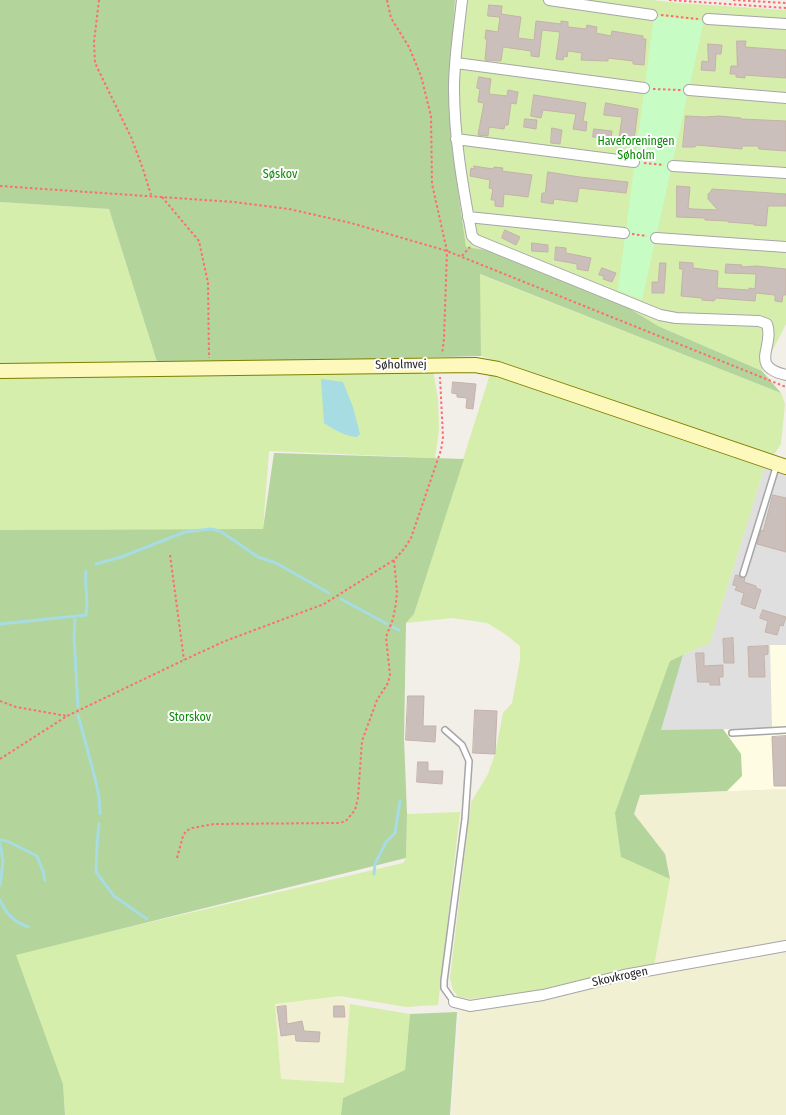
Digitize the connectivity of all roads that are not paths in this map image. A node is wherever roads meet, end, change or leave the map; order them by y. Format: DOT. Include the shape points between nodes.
graph roads {
  1 [pos="462,0"];
  2 [pos="549,0"];
  3 [pos="652,14"];
  4 [pos="708,19"];
  5 [pos="786,24"];
  6 [pos="456,62"];
  7 [pos="644,88"];
  8 [pos="689,90"];
  9 [pos="786,98"];
  10 [pos="456,139"];
  11 [pos="634,162"];
  12 [pos="673,166"];
  13 [pos="786,173"];
  14 [pos="468,217"];
  15 [pos="624,233"];
  16 [pos="656,238"];
  17 [pos="786,247"];
  18 [pos="0,371"];
  19 [pos="786,376"];
  20 [pos="784,464"];
  21 [pos="743,574"];
  22 [pos="445,730"];
  23 [pos="786,730"];
  24 [pos="732,733"];
  25 [pos="786,946"];
  26 [pos="454,1002"];
  1 -- 6 [label="street"];
  2 -- 3 [label="street"];
  4 -- 5 [label="street"];
  6 -- 7 [label="street"];
  6 -- 10 [label="street"];
  8 -- 9 [label="street"];
  10 -- 11 [label="street"];
  10 -- 14 [label="street"];
  12 -- 13 [label="street"];
  14 -- 15 [label="street"];
  14 -- 19 [label="street" via="476,240 660,315 767,324 765,361 773,372"];
  16 -- 17 [label="street"];
  18 -- 20 [label="street, Søholmvej" via="475,365"];
  20 -- 21 [label="lane"];
  22 -- 26 [label="lane" via="462,745 469,761 444,981 444,988"];
  23 -- 24 [label="lane"];
  25 -- 26 [label="street, Skovkrogen" via="624,975 543,995 470,1006"];
}
